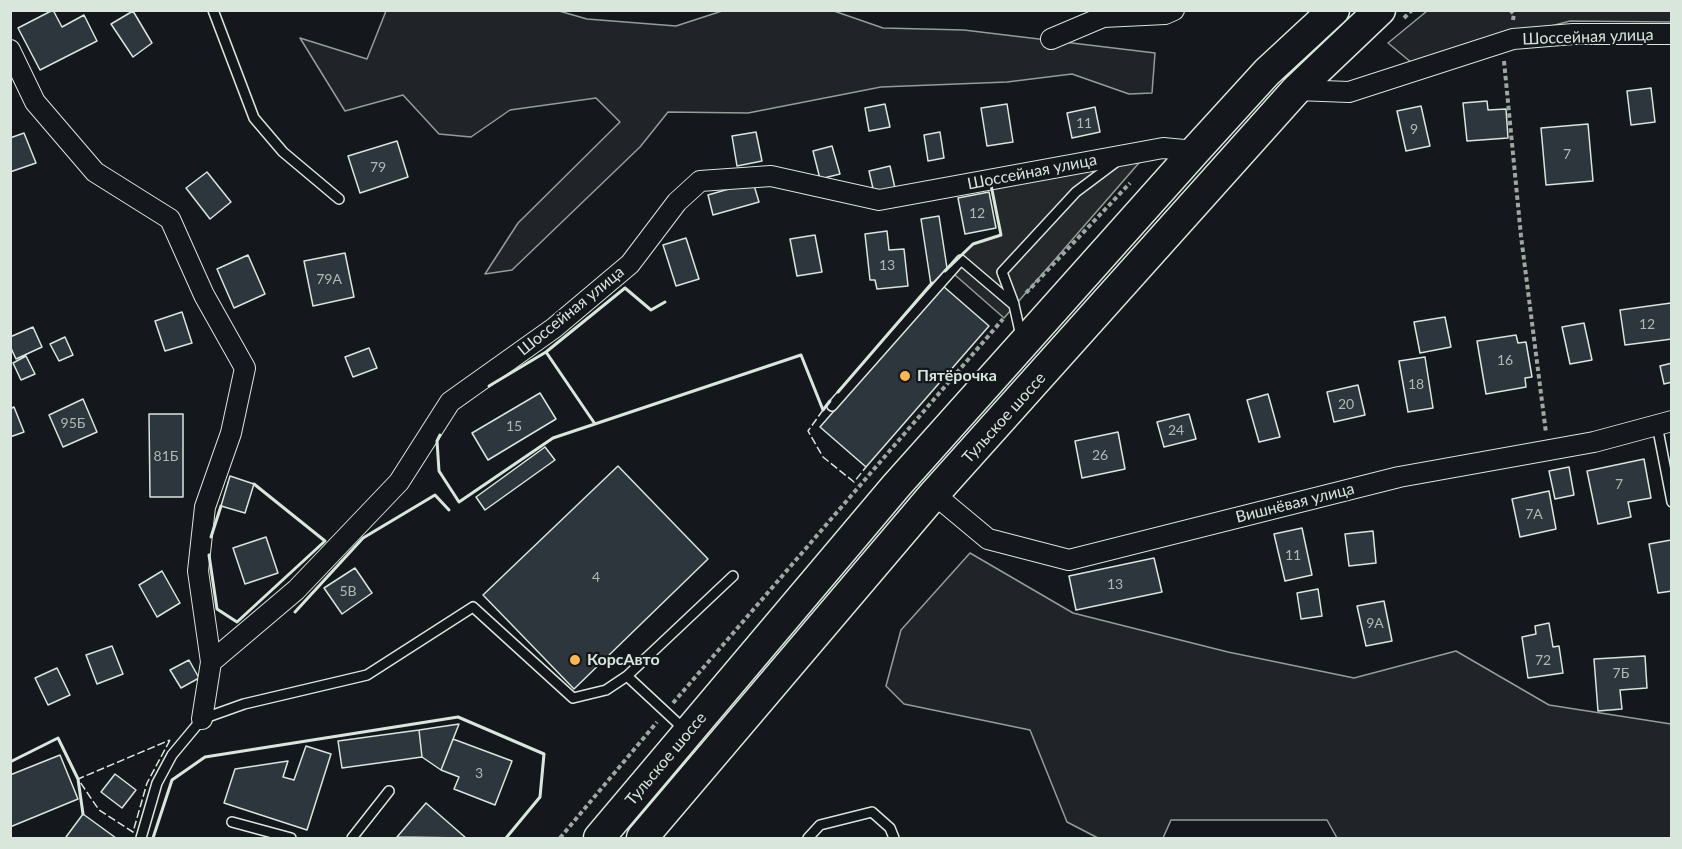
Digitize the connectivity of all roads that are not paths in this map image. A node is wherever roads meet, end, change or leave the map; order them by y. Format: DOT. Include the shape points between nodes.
graph roads {
  1 [pos="213,10"];
  2 [pos="1174,10"];
  3 [pos="1334,10"];
  4 [pos="1380,10"];
  5 [pos="1671,34"];
  6 [pos="1051,39"];
  7 [pos="10,50"];
  8 [pos="1296,90"];
  9 [pos="1195,151"];
  10 [pos="1125,155"];
  11 [pos="339,199"];
  12 [pos="1014,305"];
  13 [pos="1022,344"];
  14 [pos="832,406"];
  15 [pos="1664,423"];
  16 [pos="934,494"];
  17 [pos="1671,502"];
  18 [pos="733,576"];
  19 [pos="211,662"];
  20 [pos="627,676"];
  21 [pos="202,719"];
  22 [pos="688,732"];
  23 [pos="388,791"];
  24 [pos="231,822"];
  25 [pos="141,838"];
  26 [pos="291,838"];
  27 [pos="352,838"];
  28 [pos="599,838"];
  29 [pos="642,838"];
  30 [pos="808,838"];
  31 [pos="894,838"];
  1 -- 11 [label="lane" via="254,118 283,153"];
  2 -- 6 [label="street" via="1165,14 1103,17"];
  3 -- 9 [label="main road, Тульское шоссе" via="1267,72"];
  4 -- 8 [label="main road, Тульское шоссе"];
  5 -- 8 [label="street, Шоссейная улица" via="1573,34 1513,39 1349,92"];
  7 -- 19 [label="street" via="35,102 95,172 170,219 204,295 244,368 231,433 205,507 198,571"];
  8 -- 16 [label="main road, Тульское шоссе"];
  9 -- 10 [label="street, Шоссейная улица" via="1163,148"];
  9 -- 13 [label="main road, Тульское шоссе"];
  10 -- 12 [label="lane" via="1076,192 1002,272"];
  10 -- 19 [label="street, Шоссейная улица" via="879,201 771,176 700,181 677,202 630,264 554,328 450,402 399,482 296,590"];
  12 -- 13 [label="lane"];
  12 -- 14 [label="lane" via="961,260"];
  13 -- 22 [label="main road, Тульское шоссе"];
  15 -- 16 [label="street, Вишнёвая улица" via="1594,442 1399,477 1069,560 988,538"];
  15 -- 17 [label="lane"];
  16 -- 29 [label="main road, Тульское шоссе"];
  18 -- 20 [label="lane"];
  19 -- 21 [label="street"];
  20 -- 21 [label="lane" via="606,690 573,698 473,607 367,675 244,704"];
  20 -- 22 [label="lane"];
  21 -- 25 [label="lane" via="172,754 157,783"];
  22 -- 28 [label="main road, Тульское шоссе"];
  23 -- 27 [label="lane"];
  24 -- 26 [label="lane"];
  30 -- 31 [label="lane" via="820,825 872,812 890,828"];
}
